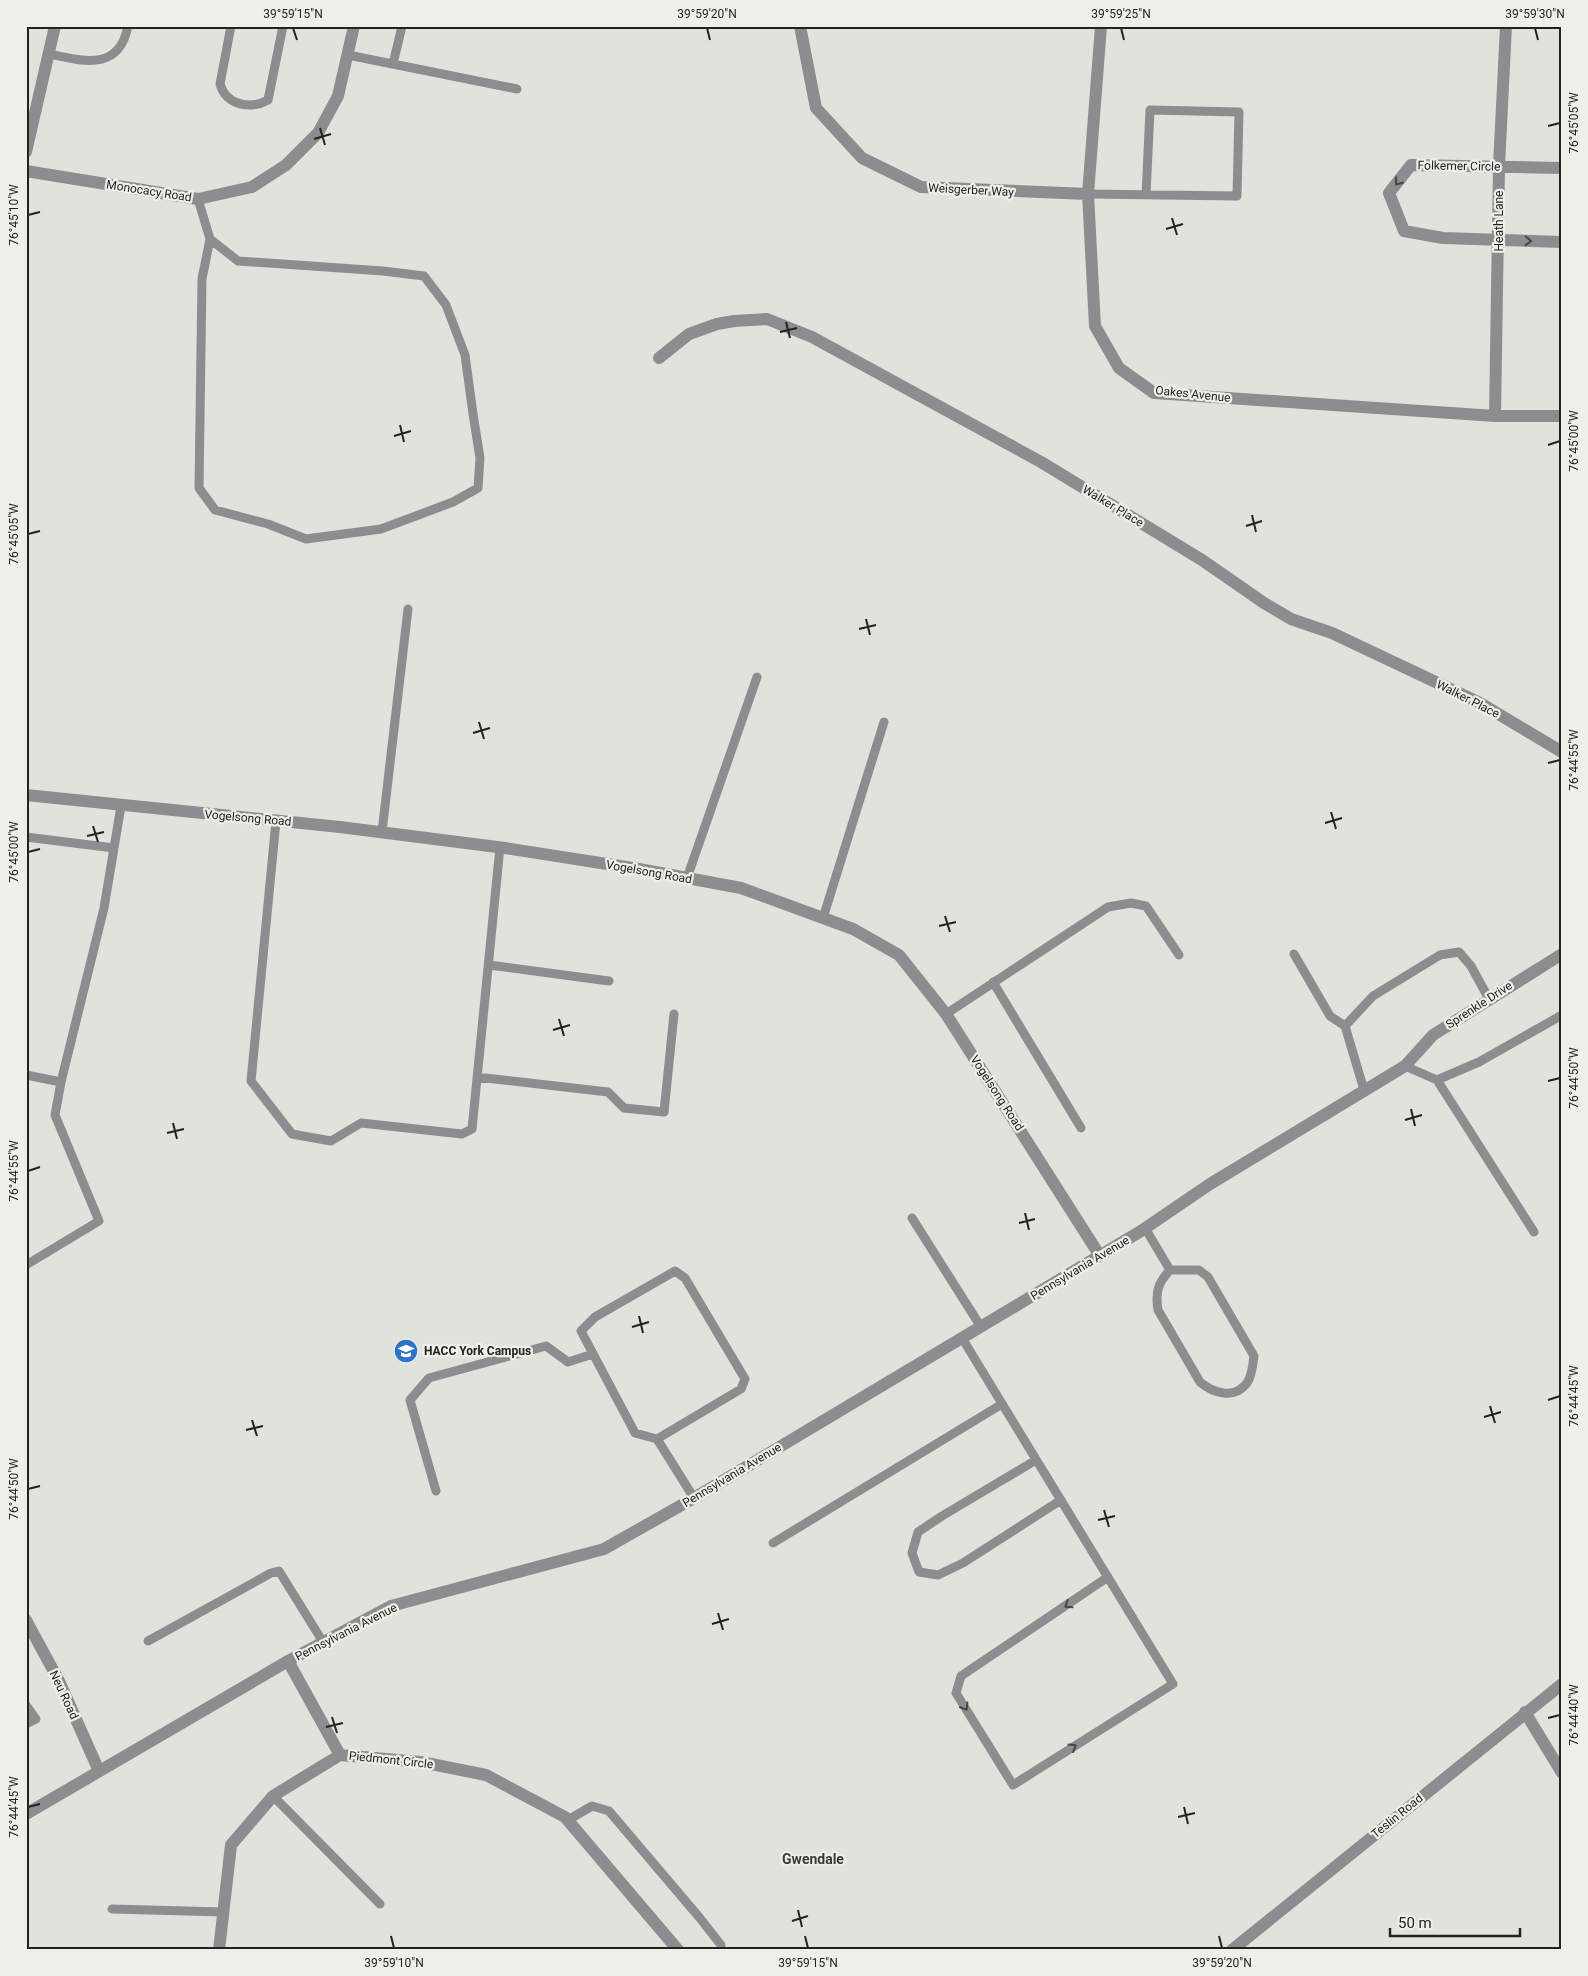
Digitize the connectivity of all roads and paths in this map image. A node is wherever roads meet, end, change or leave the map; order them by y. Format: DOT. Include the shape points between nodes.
graph roads {
  1 [pos="55,26"];
  2 [pos="128,26"];
  3 [pos="231,26"];
  4 [pos="283,26"];
  5 [pos="354,26"];
  6 [pos="402,26"];
  7 [pos="800,26"];
  8 [pos="1100,26"];
  9 [pos="1506,26"];
  10 [pos="49,54"];
  11 [pos="348,55"];
  12 [pos="393,64"];
  13 [pos="517,88"];
  14 [pos="26,152"];
  15 [pos="1500,166"];
  16 [pos="1562,168"];
  17 [pos="26,171"];
  18 [pos="1088,194"];
  19 [pos="1146,195"];
  20 [pos="198,199"];
  21 [pos="210,239"];
  22 [pos="1500,240"];
  23 [pos="1562,242"];
  24 [pos="659,358"];
  25 [pos="1495,416"];
  26 [pos="1562,416"];
  27 [pos="408,609"];
  28 [pos="757,678"];
  29 [pos="884,722"];
  30 [pos="1562,752"];
  31 [pos="26,795"];
  32 [pos="121,806"];
  33 [pos="276,821"];
  34 [pos="382,832"];
  35 [pos="26,837"];
  36 [pos="500,847"];
  37 [pos="114,848"];
  38 [pos="687,878"];
  39 [pos="823,918"];
  40 [pos="1294,954"];
  41 [pos="1562,954"];
  42 [pos="1179,955"];
  43 [pos="488,965"];
  44 [pos="609,981"];
  45 [pos="992,982"];
  46 [pos="1489,999"];
  47 [pos="674,1014"];
  48 [pos="946,1014"];
  49 [pos="1562,1015"];
  50 [pos="1345,1026"];
  51 [pos="1405,1066"];
  52 [pos="26,1074"];
  53 [pos="477,1077"];
  54 [pos="1437,1080"];
  55 [pos="62,1082"];
  56 [pos="1364,1090"];
  57 [pos="1081,1128"];
  58 [pos="912,1218"];
  59 [pos="1145,1228"];
  60 [pos="1534,1232"];
  61 [pos="1100,1256"];
  62 [pos="26,1265"];
  63 [pos="1170,1270"];
  64 [pos="981,1327"];
  65 [pos="962,1338"];
  66 [pos="593,1354"];
  67 [pos="1002,1404"];
  68 [pos="656,1439"];
  69 [pos="1036,1460"];
  70 [pos="436,1492"];
  71 [pos="694,1498"];
  72 [pos="1061,1500"];
  73 [pos="773,1543"];
  74 [pos="1108,1577"];
  75 [pos="26,1620"];
  76 [pos="148,1641"];
  77 [pos="323,1642"];
  78 [pos="288,1661"];
  79 [pos="1562,1684"];
  80 [pos="26,1705"];
  81 [pos="1525,1712"];
  82 [pos="26,1724"];
  83 [pos="340,1755"];
  84 [pos="99,1771"];
  85 [pos="1562,1773"];
  86 [pos="274,1796"];
  87 [pos="26,1814"];
  88 [pos="568,1820"];
  89 [pos="380,1904"];
  90 [pos="112,1909"];
  91 [pos="224,1912"];
  92 [pos="219,1950"];
  93 [pos="678,1950"];
  94 [pos="721,1950"];
  95 [pos="1232,1950"];
  1 -- 10 [label="street"];
  2 -- 10 [label="lane" via="121,46 112,56 99,61"];
  3 -- 4 [label="lane" via="220,84 230,101 256,106 268,100"];
  5 -- 11 [label="street, Monocacy Road"];
  6 -- 12 [label="lane"];
  7 -- 18 [label="street, Weisgerber Way" via="816,108 862,158 921,187"];
  8 -- 18 [label="street, Oakes Avenue"];
  9 -- 15 [label="street, Heath Lane"];
  10 -- 14 [label="street"];
  11 -- 12 [label="lane"];
  11 -- 20 [label="street, Monocacy Road" via="338,96 318,133 286,165 252,187"];
  12 -- 13 [label="lane"];
  15 -- 16 [label="street, Folkemer Circle"];
  15 -- 22 [label="street, Heath Lane"];
  15 -- 22 [label="street, Folkemer Circle, one-way" via="1411,165 1389,193 1404,231 1443,238"];
  17 -- 20 [label="street, Monocacy Road"];
  18 -- 19 [label="lane"];
  18 -- 25 [label="street, Oakes Avenue" via="1095,326 1119,368 1154,393"];
  19 -- 19 [label="lane" via="1237,196 1240,112 1150,110"];
  20 -- 21 [label="lane"];
  21 -- 21 [label="lane" via="202,279 200,488 214,510 268,524 306,539 381,529 453,502 478,488 480,458 465,355 446,305 424,276 238,261"];
  22 -- 23 [label="street, Folkemer Circle, one-way"];
  22 -- 25 [label="street, Heath Lane"];
  24 -- 30 [label="street, Walker Place" via="689,334 734,321 767,319 812,337 1041,462 1202,560 1291,619 1332,633 1480,703"];
  25 -- 26 [label="street, Oakes Avenue"];
  27 -- 34 [label="lane"];
  28 -- 38 [label="lane"];
  29 -- 39 [label="lane"];
  31 -- 32 [label="street, Vogelsong Road"];
  32 -- 33 [label="street, Vogelsong Road"];
  32 -- 37 [label="lane"];
  33 -- 34 [label="street, Vogelsong Road"];
  33 -- 53 [label="lane" via="251,1081 292,1134 331,1141 361,1124 462,1134 472,1129"];
  34 -- 36 [label="street, Vogelsong Road"];
  35 -- 37 [label="lane"];
  36 -- 38 [label="street, Vogelsong Road"];
  36 -- 43 [label="lane"];
  37 -- 55 [label="lane" via="104,908"];
  38 -- 39 [label="street, Vogelsong Road" via="741,888"];
  39 -- 48 [label="street, Vogelsong Road" via="853,929 899,955"];
  40 -- 50 [label="lane" via="1330,1016"];
  41 -- 46 [label="street, Sprenkle Drive"];
  42 -- 45 [label="lane" via="1146,906 1131,903 1108,907"];
  43 -- 44 [label="lane"];
  43 -- 53 [label="lane"];
  45 -- 48 [label="lane"];
  45 -- 57 [label="lane"];
  46 -- 50 [label="lane" via="1471,966 1459,952 1440,955 1373,996"];
  46 -- 51 [label="street, Sprenkle Drive" via="1433,1034"];
  47 -- 53 [label="lane" via="664,1112 624,1108 608,1092"];
  48 -- 61 [label="street, Vogelsong Road"];
  49 -- 54 [label="lane" via="1479,1062"];
  50 -- 56 [label="lane"];
  51 -- 54 [label="lane"];
  51 -- 56 [label="street, Pennsylvania Avenue"];
  52 -- 55 [label="lane"];
  54 -- 60 [label="lane"];
  55 -- 62 [label="lane" via="55,1115 99,1221"];
  56 -- 59 [label="street, Pennsylvania Avenue" via="1210,1184"];
  58 -- 64 [label="lane"];
  59 -- 61 [label="street, Pennsylvania Avenue"];
  59 -- 63 [label="lane"];
  61 -- 64 [label="street, Pennsylvania Avenue"];
  63 -- 63 [label="lane" via="1199,1270 1208,1277 1254,1356 1246,1383 1236,1391 1224,1394 1209,1390 1200,1382 1158,1310 1156,1299 1160,1281"];
  64 -- 65 [label="street, Pennsylvania Avenue"];
  65 -- 67 [label="lane"];
  65 -- 71 [label="street, Pennsylvania Avenue"];
  66 -- 68 [label="lane" via="635,1434"];
  66 -- 68 [label="lane" via="581,1331 595,1317 675,1271 685,1278 745,1379 742,1389"];
  66 -- 70 [label="lane" via="568,1362 546,1346 430,1378 410,1400"];
  67 -- 69 [label="lane"];
  67 -- 73 [label="lane"];
  68 -- 71 [label="lane"];
  69 -- 72 [label="lane"];
  69 -- 72 [label="lane" via="918,1532 912,1553 919,1572 938,1574 963,1563"];
  71 -- 77 [label="street, Pennsylvania Avenue" via="604,1549 391,1606"];
  72 -- 74 [label="lane"];
  74 -- 74 [label="lane, one-way" via="961,1676 956,1694 1013,1785 1173,1684"];
  75 -- 84 [label="street, Neu Road"];
  76 -- 77 [label="lane" via="279,1570"];
  77 -- 78 [label="street, Pennsylvania Avenue"];
  78 -- 83 [label="street"];
  78 -- 84 [label="street, Pennsylvania Avenue"];
  79 -- 81 [label="street, Teslin Road"];
  80 -- 82 [label="lane" via="36,1719"];
  81 -- 85 [label="street"];
  81 -- 95 [label="street, Teslin Road"];
  83 -- 86 [label="street, Piedmont Circle"];
  83 -- 88 [label="street, Piedmont Circle" via="421,1762 486,1775"];
  84 -- 87 [label="street, Pennsylvania Avenue"];
  86 -- 89 [label="lane"];
  86 -- 91 [label="street, Piedmont Circle" via="231,1845"];
  88 -- 93 [label="street, Piedmont Circle"];
  88 -- 94 [label="lane" via="592,1806 609,1811 699,1917 721,1945"];
  90 -- 91 [label="lane"];
  91 -- 92 [label="street, Piedmont Circle"];
}
